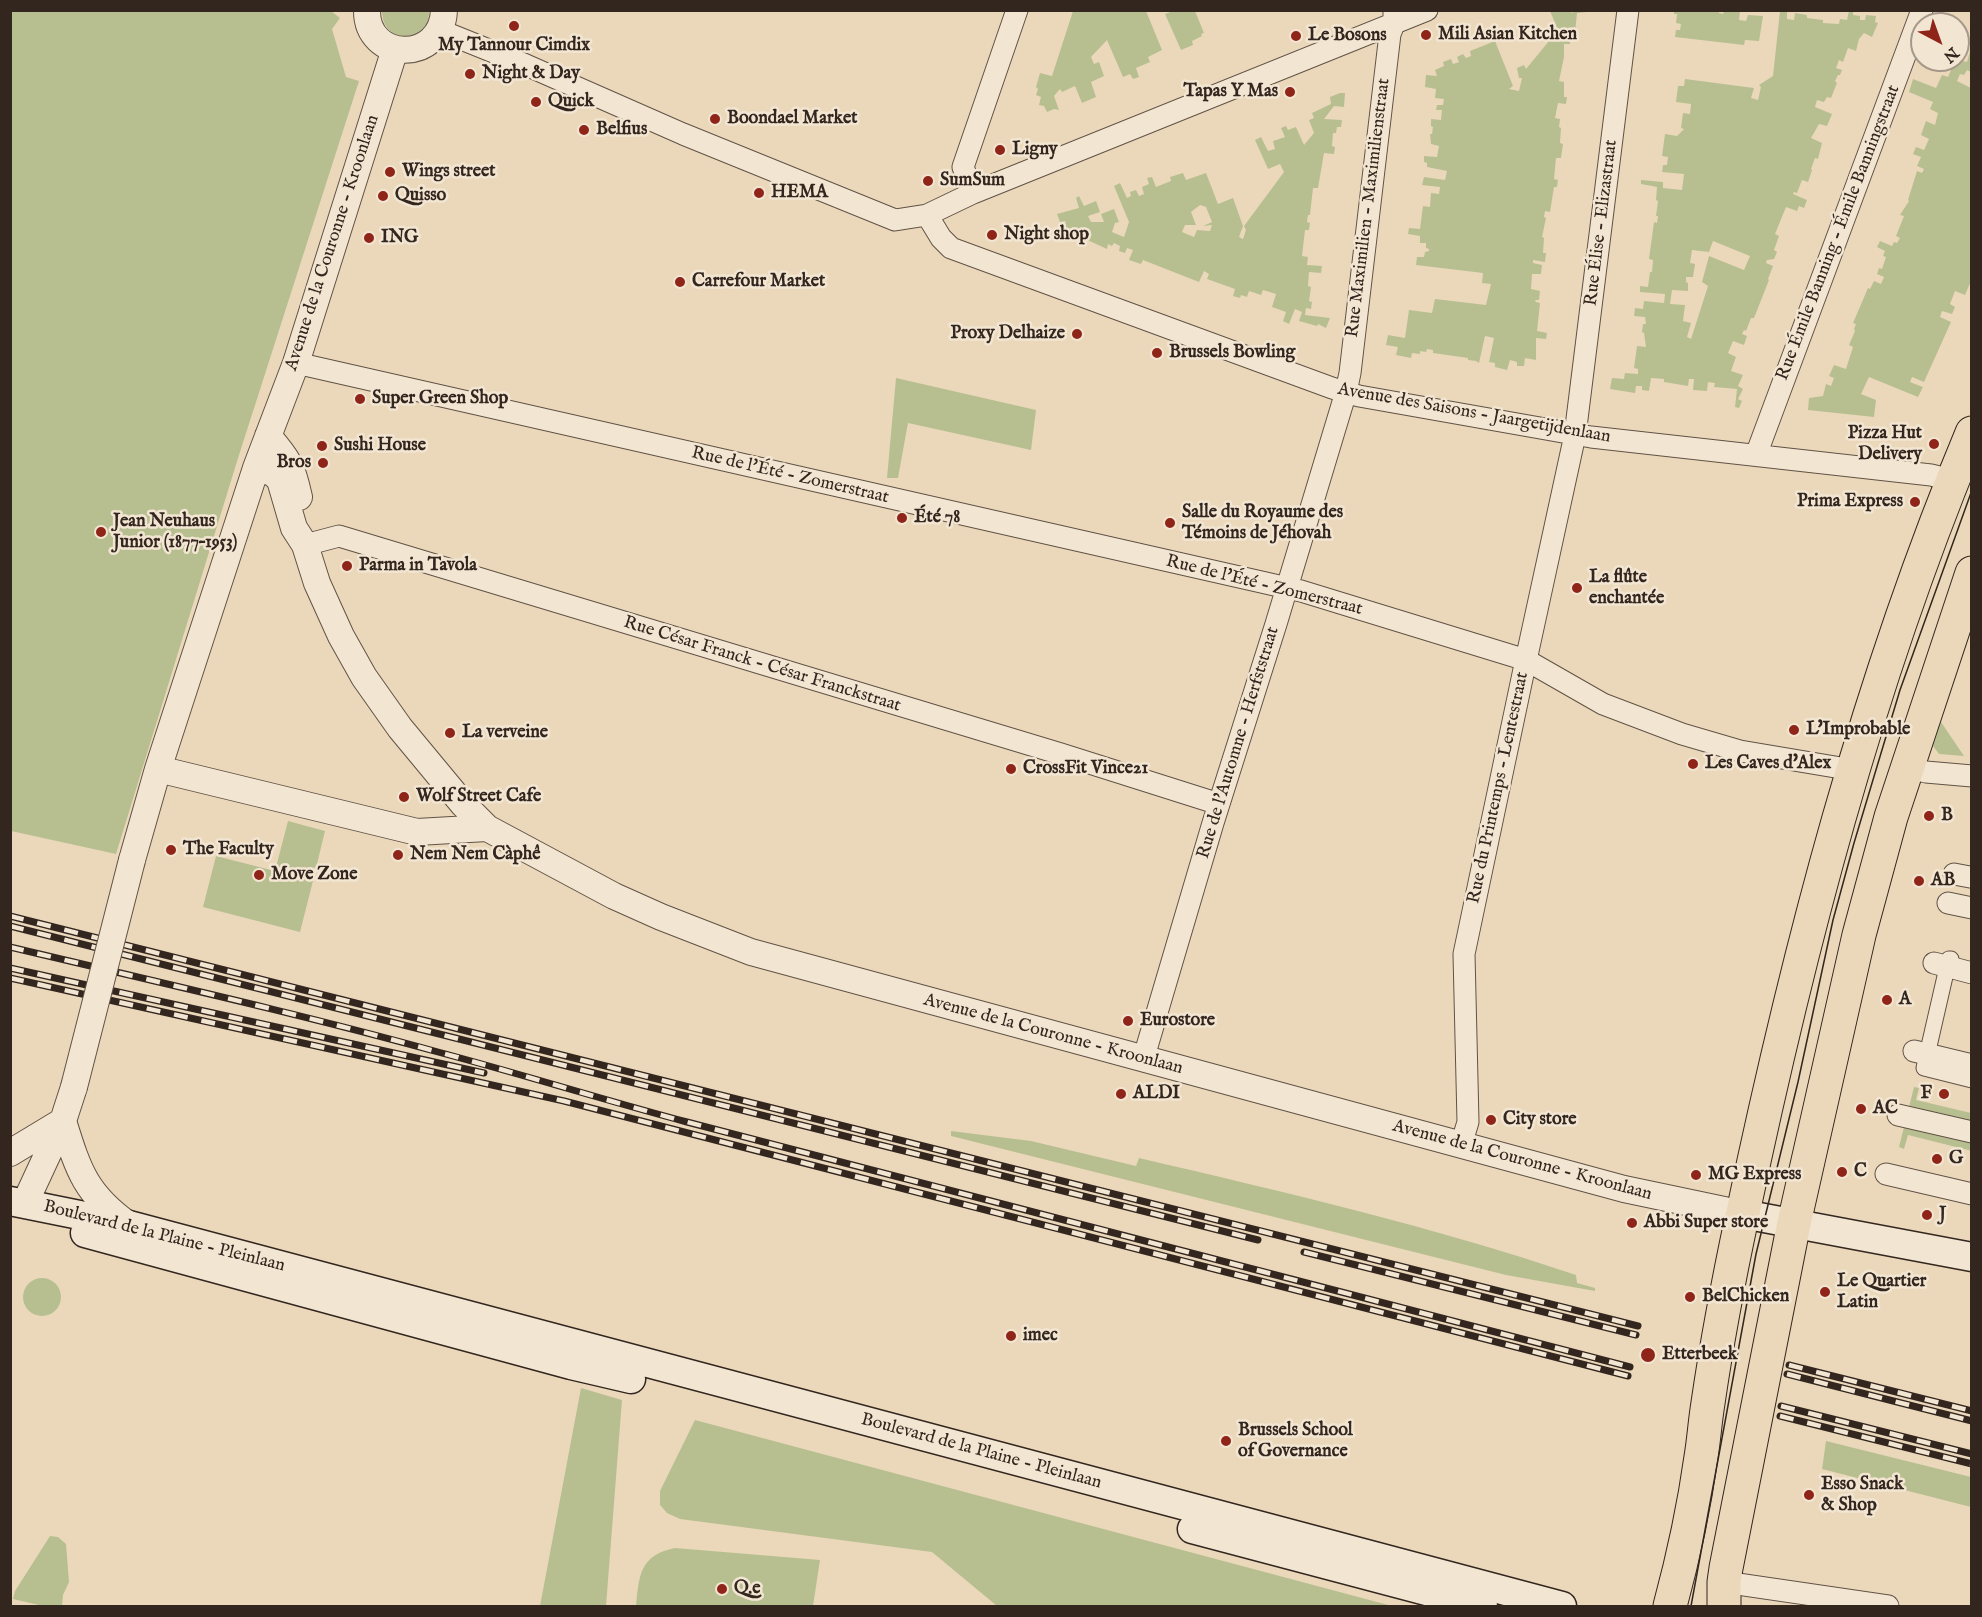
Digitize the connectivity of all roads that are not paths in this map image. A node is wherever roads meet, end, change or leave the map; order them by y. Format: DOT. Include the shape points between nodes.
graph roads {
  1 [pos="367,10"];
  2 [pos="1017,10"];
  3 [pos="1427,10"];
  4 [pos="1628,10"];
  5 [pos="1922,10"];
  6 [pos="1394,17"];
  7 [pos="442,20"];
  8 [pos="395,49"];
  9 [pos="972,194"];
  10 [pos="927,215"];
  11 [pos="296,363"];
  12 [pos="1346,392"];
  13 [pos="1971,433"];
  14 [pos="1575,435"];
  15 [pos="268,436"];
  16 [pos="1756,455"];
  17 [pos="256,468"];
  18 [pos="1962,483"];
  19 [pos="305,545"];
  20 [pos="1971,573"];
  21 [pos="1286,588"];
  22 [pos="1526,660"];
  23 [pos="1907,767"];
  24 [pos="158,770"];
  25 [pos="1853,770"];
  26 [pos="1971,776"];
  27 [pos="1219,804"];
  28 [pos="487,828"];
  29 [pos="1948,903"];
  30 [pos="1971,908"];
  31 [pos="1971,964"];
  32 [pos="1940,965"];
  33 [pos="1971,973"];
  34 [pos="1920,1053"];
  35 [pos="1143,1060"];
  36 [pos="1971,1065"];
  37 [pos="1971,1080"];
  38 [pos="1898,1116"];
  39 [pos="63,1120"];
  40 [pos="1971,1132"];
  41 [pos="1461,1145"];
  42 [pos="10,1153"];
  43 [pos="1886,1174"];
  44 [pos="1971,1194"];
  45 [pos="18,1202"];
  46 [pos="1743,1214"];
  47 [pos="129,1224"];
  48 [pos="1794,1224"];
  49 [pos="1971,1257"];
  50 [pos="493,1332"];
  51 [pos="1724,1594"];
  52 [pos="1469,1596"];
  53 [pos="1668,1600"];
  54 [pos="1562,1606"];
  55 [pos="1888,1606"];
  1 -- 8 [label="street" via="372,32 383,44"];
  2 -- 9 [label="street" via="963,167"];
  3 -- 6 [label="street"];
  4 -- 14 [label="street, Rue Élise - Elizastraat"];
  5 -- 16 [label="street, Rue Émile Banning - Émile Banningstraat"];
  6 -- 9 [label="street"];
  6 -- 12 [label="street, Rue Maximilien - Maximilienstraat"];
  7 -- 8 [label="street" via="433,39 416,49"];
  7 -- 10 [label="street" via="526,65 895,220"];
  8 -- 11 [label="street, Avenue de la Couronne - Kroonlaan"];
  9 -- 10 [label="street"];
  10 -- 12 [label="street, Avenue des Saisons - Jaargetijdenlaan" via="951,248"];
  11 -- 15 [label="street, Avenue de la Couronne - Kroonlaan"];
  11 -- 21 [label="street, Rue de l'Été - Zomerstraat"];
  12 -- 14 [label="street, Avenue des Saisons - Jaargetijdenlaan"];
  12 -- 21 [label="street, Rue de l'Automne - Herfststraat"];
  13 -- 18 [label="main road"];
  14 -- 16 [label="street, Avenue des Saisons - Jaargetijdenlaan"];
  14 -- 22 [label="street, Rue du Printemps - Lentestraat"];
  15 -- 17 [label="street, Avenue de la Couronne - Kroonlaan"];
  15 -- 19 [label="street, Avenue de la Couronne - Kroonlaan" via="291,465 305,522"];
  16 -- 18 [label="street, Avenue des Saisons - Jaargetijdenlaan" via="1931,475"];
  17 -- 19 [label="street, Avenue de la Couronne - Kroonlaan" via="273,473 280,480 294,528"];
  17 -- 24 [label="street"];
  18 -- 25 [label="main road" via="1903,613"];
  19 -- 27 [label="street, Rue César Franck - César Franckstraat" via="339,536"];
  19 -- 28 [label="street, Avenue de la Couronne - Kroonlaan" via="324,598 364,677 447,787"];
  20 -- 23 [label="main road"];
  21 -- 22 [label="street, Rue de l'Été - Zomerstraat"];
  21 -- 27 [label="street, Rue de l'Automne - Herfststraat"];
  22 -- 25 [label="street, Rue de l'Été - Zomerstraat" via="1603,704 1682,734 1740,751"];
  22 -- 41 [label="street, Rue du Printemps - Lentestraat" via="1464,954 1468,1122"];
  23 -- 26 [label="street"];
  23 -- 48 [label="main road" via="1859,935"];
  24 -- 28 [label="street" via="417,832"];
  24 -- 39 [label="street, bridge"];
  25 -- 46 [label="main road" via="1794,990"];
  27 -- 35 [label="street, Rue de l'Automne - Herfststraat"];
  28 -- 35 [label="street, Avenue de la Couronne - Kroonlaan" via="614,896 751,952"];
  29 -- 30 [label="street"];
  31 -- 32 [label="street" via="1950,959"];
  32 -- 33 [label="street"];
  32 -- 34 [label="street"];
  34 -- 36 [label="street"];
  34 -- 37 [label="street" via="1924,1068"];
  35 -- 41 [label="street, Avenue de la Couronne - Kroonlaan"];
  38 -- 40 [label="street"];
  39 -- 42 [label="street"];
  39 -- 45 [label="street"];
  39 -- 47 [label="street" via="81,1174 98,1199"];
  41 -- 46 [label="street, Avenue de la Couronne - Kroonlaan" via="1633,1191"];
  43 -- 44 [label="street"];
  45 -- 47 [label="main road, Boulevard de la Plaine - Pleinlaan"];
  45 -- 50 [label="main road, Boulevard de la Plaine - Pleinlaan" via="44,1220 74,1230"];
  46 -- 48 [label="main road, Avenue de la Couronne - Kroonlaan"];
  46 -- 53 [label="main road" via="1700,1461"];
  47 -- 50 [label="main road, Boulevard de la Plaine - Pleinlaan"];
  48 -- 49 [label="main road, Avenue de la Couronne - Kroonlaan"];
  48 -- 51 [label="main road"];
  50 -- 52 [label="main road, Boulevard de la Plaine - Pleinlaan"];
  51 -- 55 [label="street"];
  52 -- 54 [label="main road, Boulevard de la Plaine - Pleinlaan"];
}
